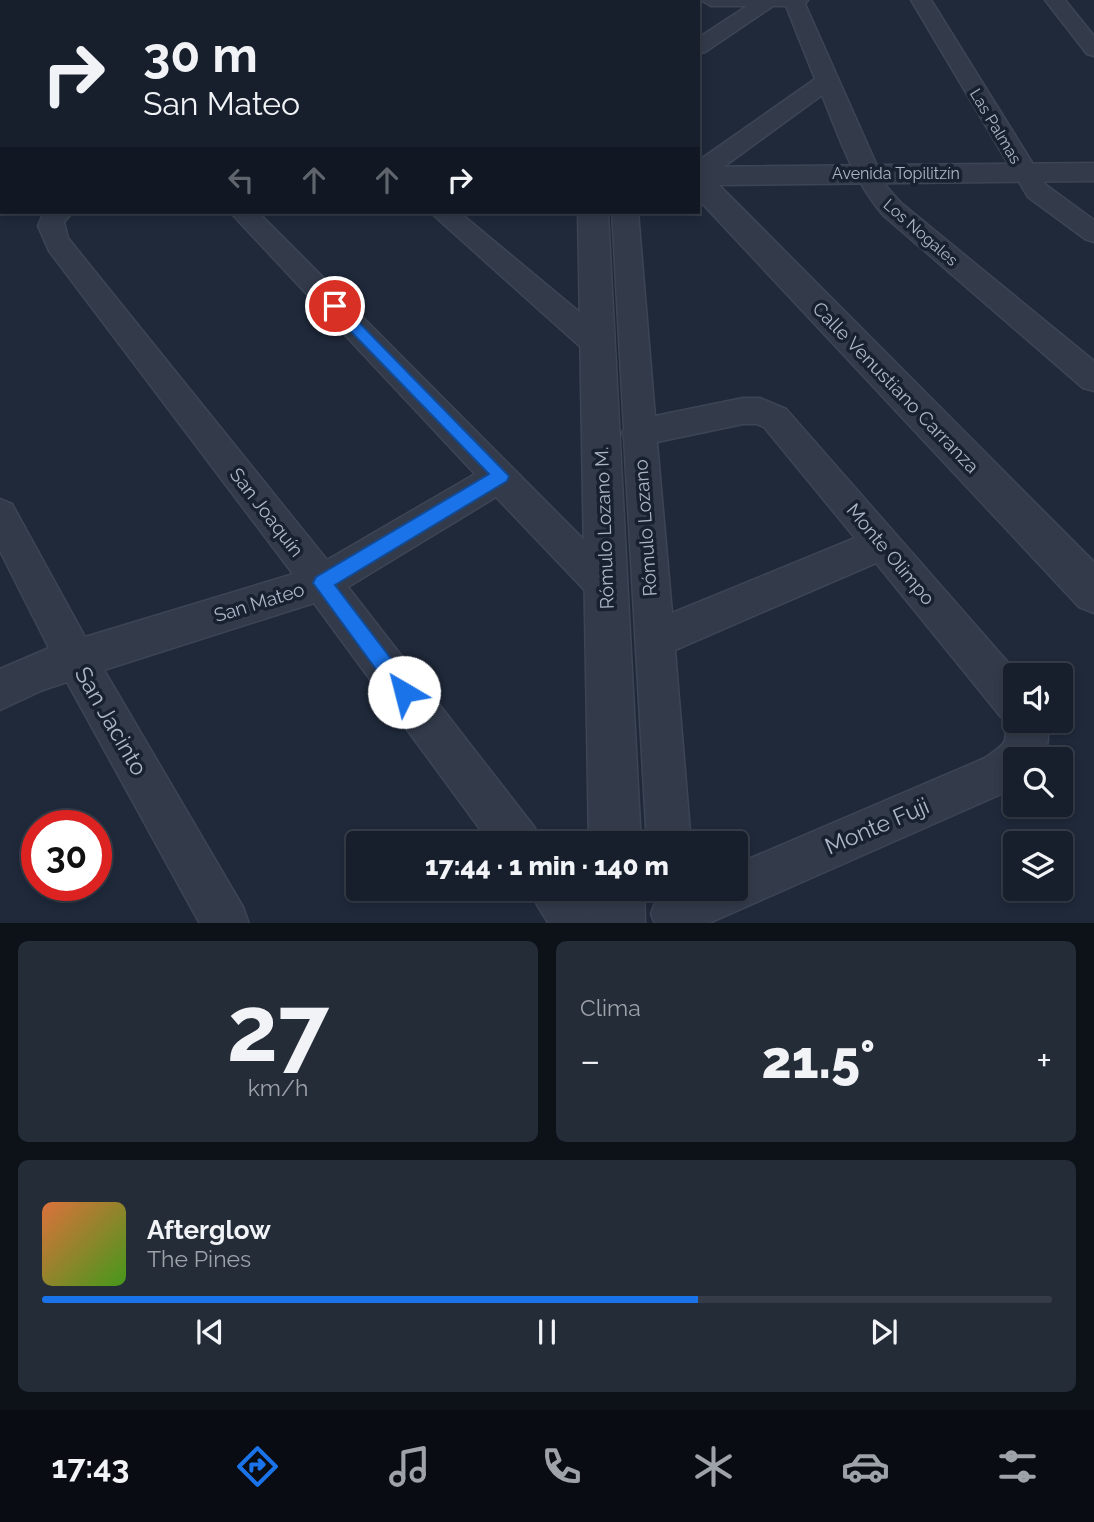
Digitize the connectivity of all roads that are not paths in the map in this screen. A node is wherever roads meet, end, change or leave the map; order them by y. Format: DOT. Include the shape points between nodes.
graph roads {
  1 [pos="711,0"];
  2 [pos="793,0"];
  3 [pos="798,0"];
  4 [pos="921,0"];
  5 [pos="1055,0"];
  6 [pos="767,1"];
  7 [pos="700,47"];
  8 [pos="1094,50"];
  9 [pos="828,80"];
  10 [pos="1094,172"];
  11 [pos="866,173"];
  12 [pos="1024,173"];
  13 [pos="700,176"];
  14 [pos="700,177"];
  15 [pos="700,179"];
  16 [pos="56,214"];
  17 [pos="245,214"];
  18 [pos="445,214"];
  19 [pos="593,214"];
  20 [pos="625,214"];
  21 [pos="1094,233"];
  22 [pos="596,343"];
  23 [pos="1094,379"];
  24 [pos="638,433"];
  25 [pos="501,476"];
  26 [pos="0,515"];
  27 [pos="881,544"];
  28 [pos="322,583"];
  29 [pos="606,587"];
  30 [pos="1094,592"];
  31 [pos="653,639"];
  32 [pos="76,660"];
  33 [pos="0,690"];
  34 [pos="1021,736"];
  35 [pos="509,831"];
  36 [pos="615,831"];
  37 [pos="668,831"];
  38 [pos="748,882"];
  39 [pos="562,901"];
  40 [pos="617,901"];
  41 [pos="697,901"];
  42 [pos="674,909"];
  43 [pos="226,923"];
  44 [pos="578,923"];
  45 [pos="618,923"];
  1 -- 6 [label="street"];
  2 -- 3 [label="street"];
  2 -- 6 [label="street"];
  2 -- 9 [label="street, Los Nogales"];
  4 -- 12 [label="street, Las Palmas"];
  5 -- 8 [label="street"];
  6 -- 7 [label="street"];
  9 -- 11 [label="street, Los Nogales"];
  9 -- 13 [label="street"];
  10 -- 12 [label="street, Avenida Topilitzín"];
  11 -- 12 [label="street, Avenida Topilitzín"];
  11 -- 14 [label="street, Avenida Topilitzín"];
  11 -- 23 [label="street, Los Nogales" via="892,209"];
  12 -- 21 [label="street, Las Palmas" via="1037,191"];
  15 -- 30 [label="street, Calle Venustiano Carranza"];
  16 -- 28 [label="street, San Joaquín" via="51,231 58,244"];
  17 -- 25 [label="street"];
  18 -- 22 [label="street"];
  19 -- 22 [label="street, Rómulo Lozano M."];
  20 -- 24 [label="street, Rómulo Lozano"];
  22 -- 29 [label="street, Rómulo Lozano M."];
  24 -- 27 [label="street, Monte Olimpo" via="761,411 783,425"];
  24 -- 31 [label="street, Rómulo Lozano"];
  25 -- 28 [label="street, San Mateo"];
  25 -- 29 [label="street"];
  26 -- 32 [label="street, San Jacinto"];
  27 -- 31 [label="street"];
  27 -- 34 [label="street, Monte Olimpo"];
  28 -- 32 [label="street, San Mateo"];
  28 -- 35 [label="street, San Joaquín"];
  29 -- 36 [label="street, Rómulo Lozano M."];
  31 -- 37 [label="street, Rómulo Lozano"];
  32 -- 33 [label="street, San Mateo" via="36,671"];
  32 -- 43 [label="street, San Jacinto"];
  34 -- 38 [label="street, Monte Fuji" via="1000,773"];
  39 -- 44 [label="street"];
  40 -- 45 [label="street"];
  41 -- 42 [label="street"];
}
